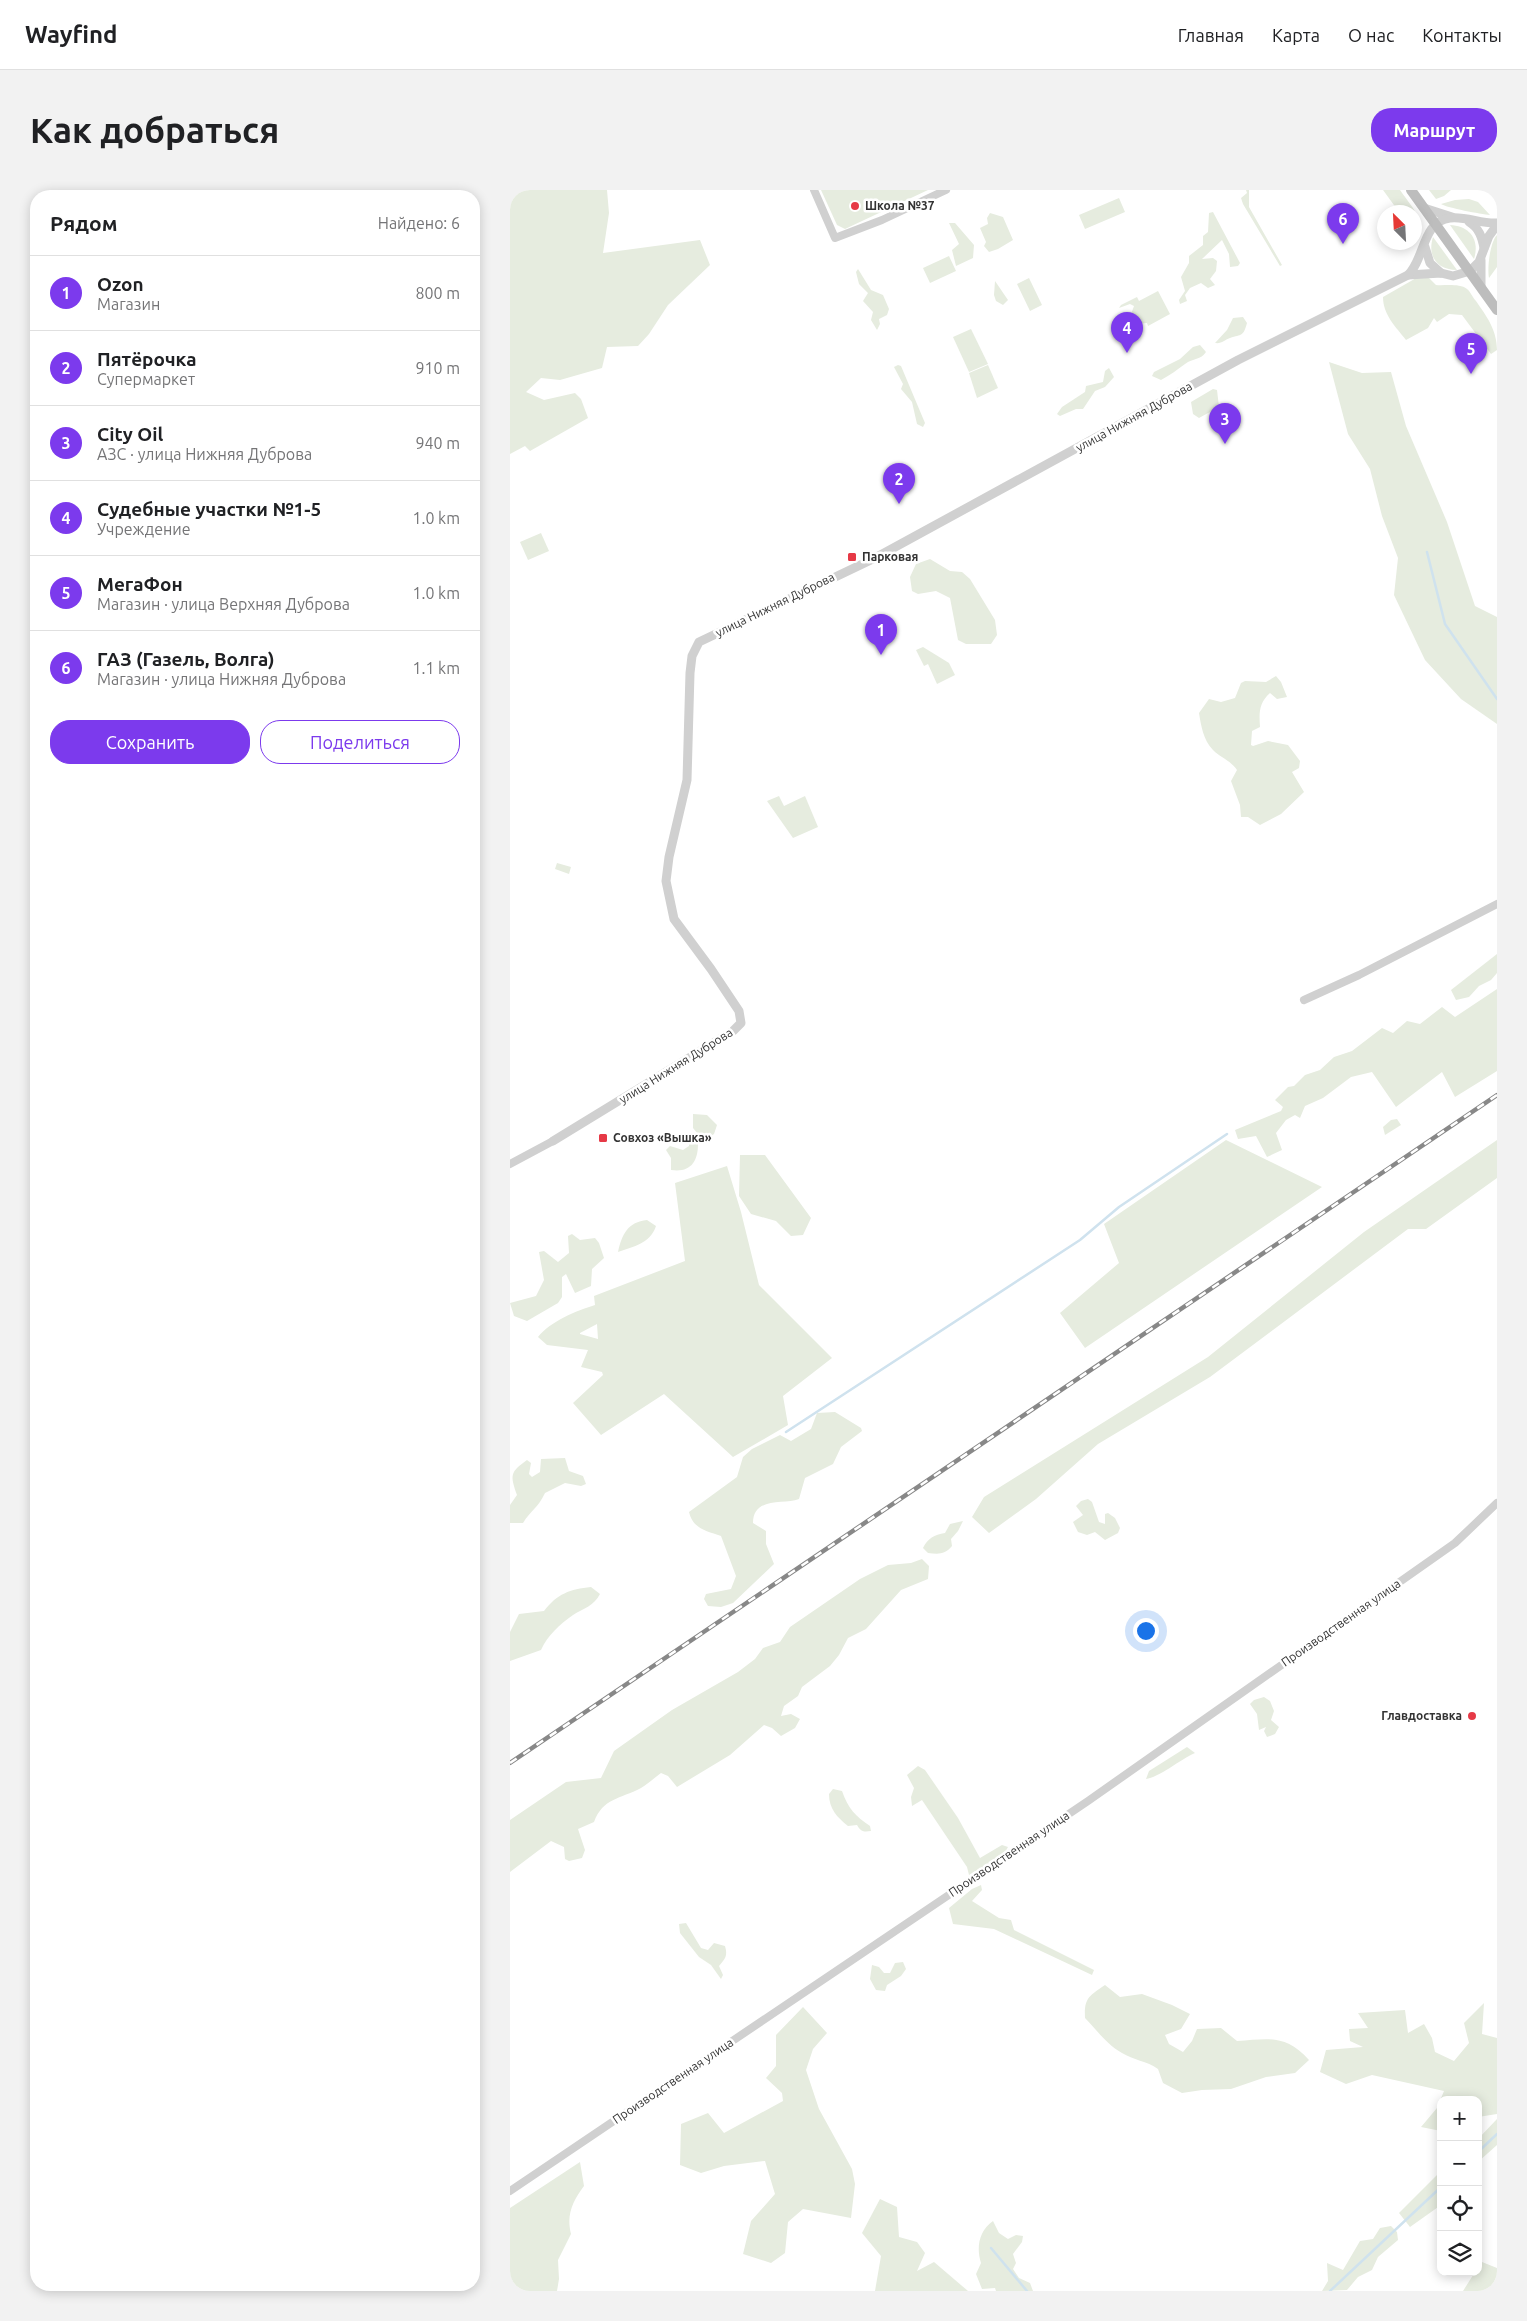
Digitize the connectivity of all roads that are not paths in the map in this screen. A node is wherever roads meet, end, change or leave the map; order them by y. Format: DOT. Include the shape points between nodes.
graph roads {
  1 [pos="814,190"];
  2 [pos="946,190"];
  3 [pos="1411,190"];
  4 [pos="1424,208"];
  5 [pos="1461,219"];
  6 [pos="1436,224"];
  7 [pos="1497,224"];
  8 [pos="1426,240"];
  9 [pos="1483,252"];
  10 [pos="1470,271"];
  11 [pos="1441,273"];
  12 [pos="1408,275"];
  13 [pos="1453,276"];
  14 [pos="1481,287"];
  15 [pos="1497,310"];
  16 [pos="1497,904"];
  17 [pos="1304,1000"];
  18 [pos="553,1141"];
  19 [pos="510,1164"];
  20 [pos="1497,1503"];
  21 [pos="510,2191"];
  1 -- 2 [label="street" via="835,238"];
  3 -- 4 [label="main road"];
  4 -- 5 [label="street"];
  4 -- 6 [label="main road"];
  4 -- 8 [label="street" via="1428,220"];
  5 -- 6 [label="street"];
  5 -- 7 [label="street"];
  5 -- 9 [label="street" via="1476,228 1482,238"];
  6 -- 8 [label="street"];
  6 -- 10 [label="main road"];
  7 -- 9 [label="street"];
  8 -- 11 [label="street" via="1430,264"];
  8 -- 12 [label="street" via="1416,268"];
  9 -- 10 [label="street"];
  9 -- 14 [label="street"];
  10 -- 13 [label="street"];
  10 -- 14 [label="main road"];
  11 -- 12 [label="street, улица Нижняя Дуброва"];
  11 -- 13 [label="street, улица Нижняя Дуброва"];
  12 -- 18 [label="street, улица Нижняя Дуброва" via="1238,360 876,558 699,642 692,656 690,673 687,780 666,882 674,919 739,1011 741,1023 733,1031"];
  13 -- 14 [label="street, улица Нижняя Дуброва"];
  14 -- 15 [label="main road"];
  16 -- 17 [label="street"];
  18 -- 19 [label="street"];
  20 -- 21 [label="street, Производственная улица" via="1455,1542 1088,1801"];
}
